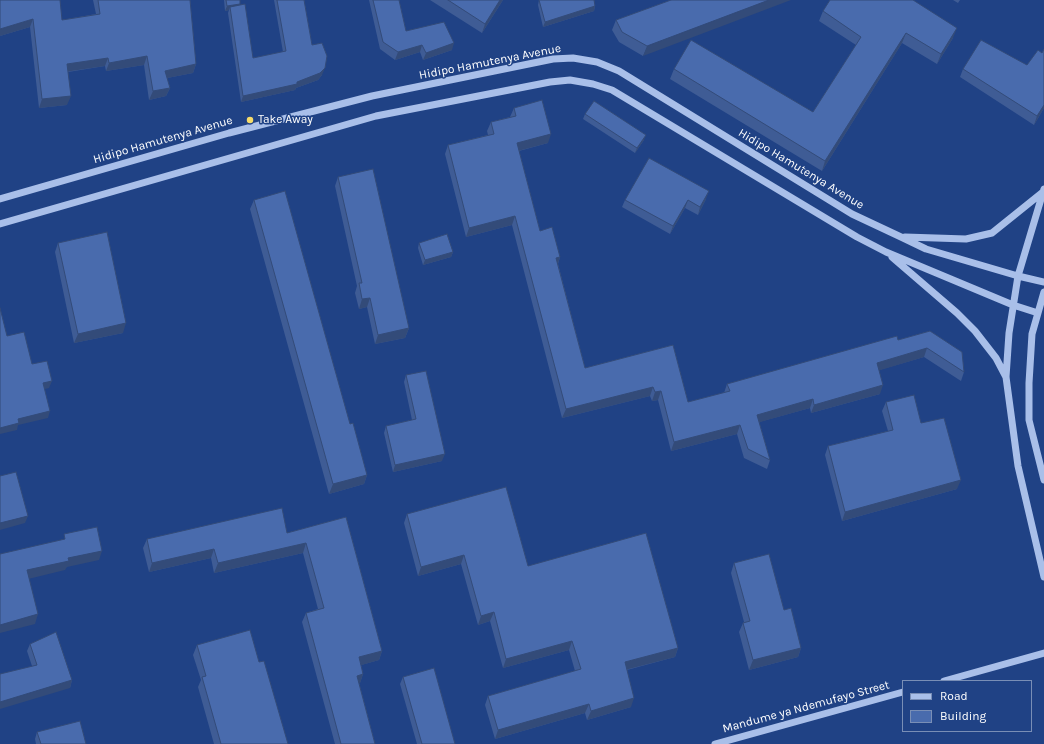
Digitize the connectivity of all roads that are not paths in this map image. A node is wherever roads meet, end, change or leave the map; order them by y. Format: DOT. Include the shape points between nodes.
graph roads {
  1 [pos="1043,191"];
  2 [pos="0,199"];
  3 [pos="0,224"];
  4 [pos="901,237"];
  5 [pos="886,252"];
  6 [pos="1018,276"];
  7 [pos="1044,282"];
  8 [pos="1044,292"];
  9 [pos="1013,305"];
  10 [pos="1038,313"];
  11 [pos="1006,377"];
  12 [pos="1044,480"];
  13 [pos="1044,577"];
  14 [pos="1044,653"];
  15 [pos="948,680"];
  16 [pos="902,692"];
  17 [pos="715,744"];
  1 -- 4 [label="street" via="992,233 966,239"];
  1 -- 6 [label="street"];
  2 -- 4 [label="street, Hidipo Hamutenya Avenue" via="229,133 372,96 553,59 573,58 597,62 619,71 852,214"];
  3 -- 5 [label="street" via="376,116 570,80 612,90"];
  4 -- 6 [label="street, Hidipo Hamutenya Avenue" via="926,249"];
  5 -- 9 [label="street"];
  5 -- 11 [label="street" via="975,331 996,358"];
  6 -- 7 [label="street, Hidipo Hamutenya Avenue"];
  6 -- 9 [label="street"];
  8 -- 10 [label="street"];
  9 -- 10 [label="street"];
  9 -- 11 [label="street"];
  10 -- 12 [label="street" via="1032,334 1029,420"];
  11 -- 13 [label="street" via="1018,466"];
  14 -- 15 [label="street"];
  16 -- 17 [label="street, Mandume ya Ndemufayo Street"];
}
